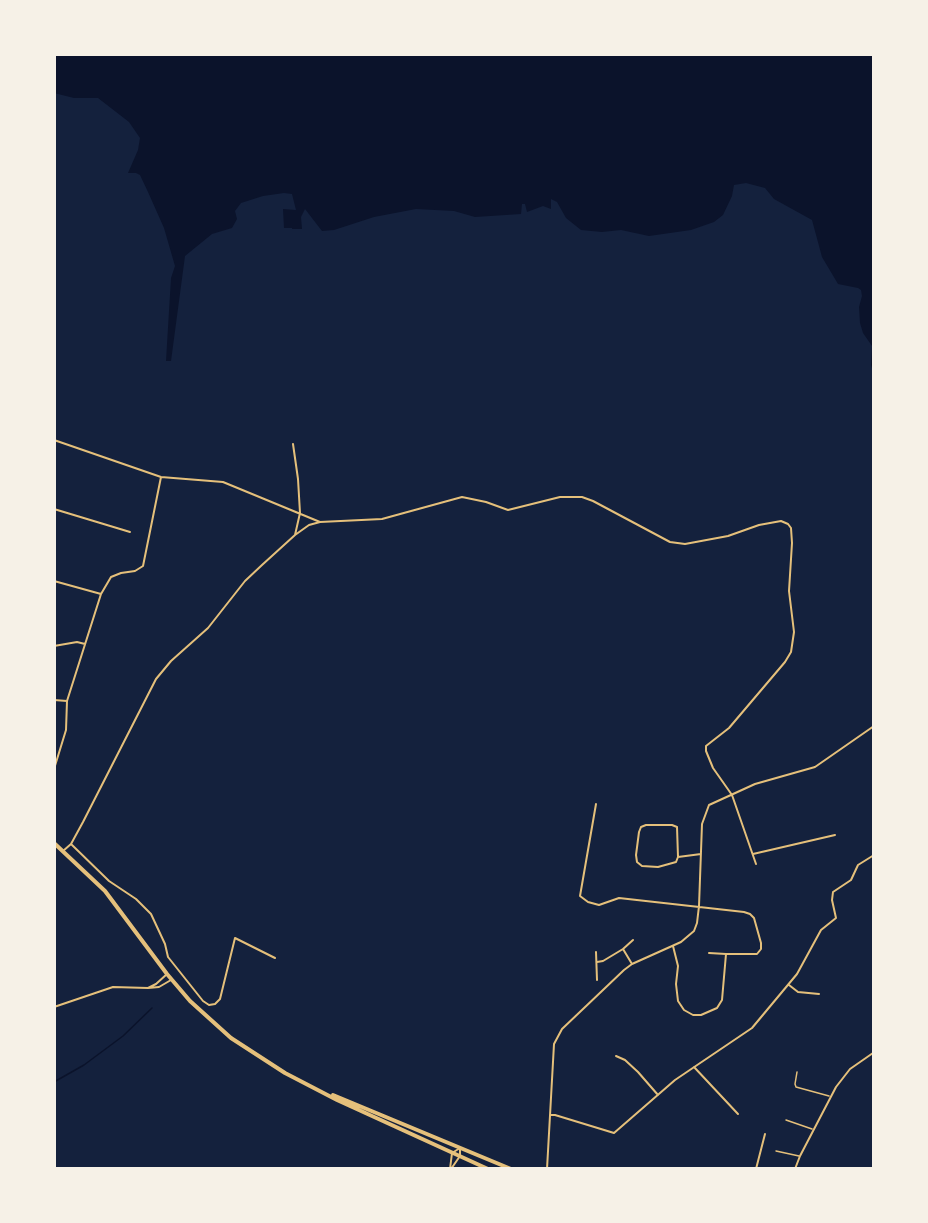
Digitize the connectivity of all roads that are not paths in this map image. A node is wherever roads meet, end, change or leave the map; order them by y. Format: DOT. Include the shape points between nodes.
graph roads {
  1 [pos="54,440"];
  2 [pos="293,444"];
  3 [pos="161,477"];
  4 [pos="54,509"];
  5 [pos="300,513"];
  6 [pos="320,522"];
  7 [pos="130,532"];
  8 [pos="295,535"];
  9 [pos="54,581"];
  10 [pos="101,594"];
  11 [pos="85,644"];
  12 [pos="54,646"];
  13 [pos="54,700"];
  14 [pos="67,701"];
  15 [pos="874,726"];
  16 [pos="54,755"];
  17 [pos="58,756"];
  18 [pos="54,769"];
  19 [pos="732,795"];
  20 [pos="596,804"];
  21 [pos="835,835"];
  22 [pos="54,843"];
  23 [pos="70,844"];
  24 [pos="63,851"];
  25 [pos="701,854"];
  26 [pos="753,854"];
  27 [pos="874,855"];
  28 [pos="678,857"];
  29 [pos="756,864"];
  30 [pos="699,906"];
  31 [pos="633,940"];
  32 [pos="673,946"];
  33 [pos="623,949"];
  34 [pos="596,952"];
  35 [pos="709,953"];
  36 [pos="726,954"];
  37 [pos="275,958"];
  38 [pos="597,962"];
  39 [pos="632,964"];
  40 [pos="167,974"];
  41 [pos="172,980"];
  42 [pos="597,981"];
  43 [pos="789,985"];
  44 [pos="148,988"];
  45 [pos="819,994"];
  46 [pos="54,1007"];
  47 [pos="873,1053"];
  48 [pos="616,1056"];
  49 [pos="694,1067"];
  50 [pos="797,1072"];
  51 [pos="327,1093"];
  52 [pos="658,1095"];
  53 [pos="830,1097"];
  54 [pos="738,1114"];
  55 [pos="550,1115"];
  56 [pos="786,1120"];
  57 [pos="813,1130"];
  58 [pos="765,1134"];
  59 [pos="460,1148"];
  60 [pos="776,1151"];
  61 [pos="452,1153"];
  62 [pos="460,1156"];
  63 [pos="800,1156"];
  64 [pos="451,1169"];
  65 [pos="488,1169"];
  66 [pos="511,1169"];
  67 [pos="546,1169"];
  68 [pos="756,1169"];
  69 [pos="795,1169"];
  1 -- 3 [label="street"];
  2 -- 5 [label="street"];
  3 -- 5 [label="street" via="223,482"];
  3 -- 10 [label="street" via="143,566 111,577"];
  4 -- 7 [label="street"];
  5 -- 6 [label="street"];
  5 -- 8 [label="street"];
  6 -- 8 [label="street"];
  6 -- 19 [label="street" via="382,519 462,497 508,510 560,497 582,497 670,542 685,544 729,536 759,525 781,521 788,524 792,534 791,652 729,728 706,746 713,768"];
  8 -- 23 [label="street" via="245,581 208,628 156,679"];
  9 -- 10 [label="street"];
  10 -- 11 [label="street"];
  11 -- 12 [label="street"];
  11 -- 14 [label="street"];
  13 -- 14 [label="street"];
  14 -- 17 [label="street" via="68,722"];
  15 -- 19 [label="street" via="816,767 755,784"];
  16 -- 17 [label="street"];
  17 -- 18 [label="street"];
  19 -- 25 [label="street" via="709,806 702,824"];
  19 -- 26 [label="street"];
  20 -- 30 [label="street" via="580,896 598,905 619,898"];
  21 -- 26 [label="street"];
  22 -- 24 [label="main road"];
  23 -- 24 [label="street"];
  23 -- 37 [label="street" via="151,914 168,957 209,1005 219,999 235,938"];
  24 -- 40 [label="main road" via="105,891"];
  25 -- 28 [label="street"];
  25 -- 30 [label="street"];
  26 -- 29 [label="street"];
  27 -- 43 [label="street" via="858,865 851,880 833,892 836,918 821,930"];
  28 -- 28 [label="street" via="676,862 658,867 637,862 641,827 677,827"];
  30 -- 32 [label="street" via="694,931"];
  30 -- 36 [label="street" via="744,912 754,918 760,936 759,952"];
  31 -- 33 [label="street"];
  32 -- 36 [label="street" via="678,966 678,1001 684,1010 697,1016 713,1011 722,1000"];
  32 -- 39 [label="street"];
  33 -- 38 [label="street"];
  33 -- 39 [label="street"];
  34 -- 38 [label="street"];
  35 -- 36 [label="street"];
  38 -- 42 [label="street"];
  39 -- 55 [label="street" via="616,975 558,1036 554,1044"];
  40 -- 41 [label="main road"];
  40 -- 44 [label="street"];
  41 -- 44 [label="street"];
  41 -- 51 [label="main road" via="214,1024 243,1047"];
  43 -- 45 [label="street" via="798,992"];
  43 -- 49 [label="street" via="752,1028"];
  44 -- 46 [label="street" via="113,987"];
  47 -- 53 [label="street" via="850,1069"];
  48 -- 52 [label="street" via="638,1072"];
  49 -- 52 [label="street"];
  49 -- 54 [label="street"];
  50 -- 53 [label="lane" via="796,1088"];
  51 -- 59 [label="main road"];
  51 -- 61 [label="main road"];
  52 -- 55 [label="street" via="614,1133"];
  53 -- 57 [label="street"];
  55 -- 67 [label="street"];
  56 -- 57 [label="lane"];
  57 -- 63 [label="street"];
  58 -- 68 [label="street"];
  59 -- 61 [label="street"];
  59 -- 62 [label="street"];
  59 -- 66 [label="main road"];
  60 -- 63 [label="lane"];
  61 -- 62 [label="main road"];
  61 -- 64 [label="street"];
  62 -- 64 [label="street"];
  62 -- 65 [label="main road"];
  63 -- 69 [label="street"];
}
